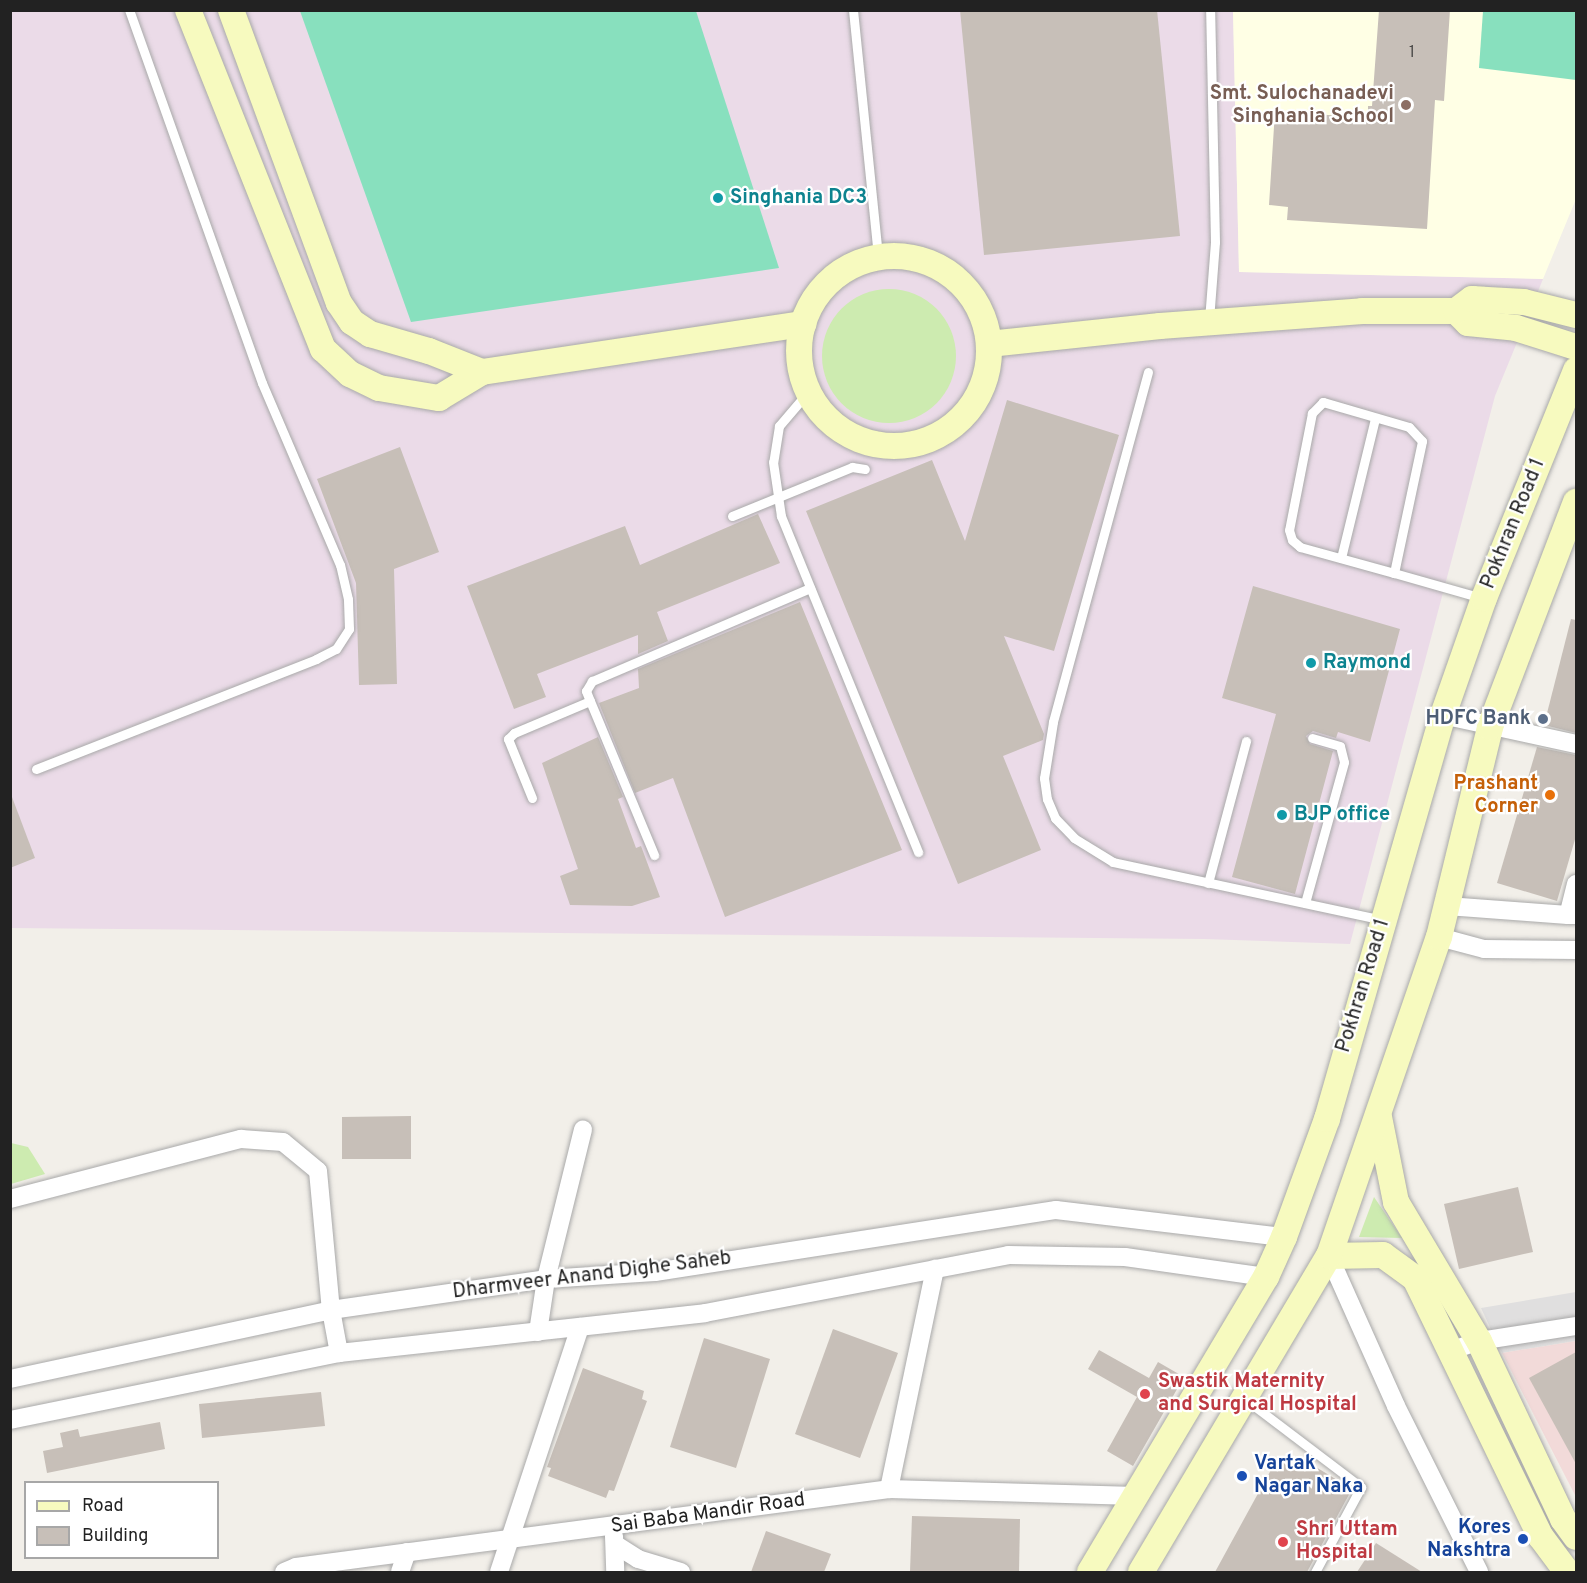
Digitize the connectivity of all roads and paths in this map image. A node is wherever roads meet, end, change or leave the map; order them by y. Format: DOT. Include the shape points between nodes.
graph roads {
  1 [pos="129,10"];
  2 [pos="188,10"];
  3 [pos="231,10"];
  4 [pos="853,10"];
  5 [pos="1210,10"];
  6 [pos="878,257"];
  7 [pos="1456,311"];
  8 [pos="1576,315"];
  9 [pos="803,324"];
  10 [pos="1208,325"];
  11 [pos="989,344"];
  12 [pos="1576,347"];
  13 [pos="1576,370"];
  14 [pos="482,372"];
  15 [pos="1148,372"];
  16 [pos="808,392"];
  17 [pos="1375,417"];
  18 [pos="865,469"];
  19 [pos="778,496"];
  20 [pos="1576,502"];
  21 [pos="732,516"];
  22 [pos="1570,537"];
  23 [pos="1341,558"];
  24 [pos="1394,573"];
  25 [pos="810,588"];
  26 [pos="1484,598"];
  27 [pos="590,701"];
  28 [pos="1443,716"];
  29 [pos="1490,727"];
  30 [pos="1312,738"];
  31 [pos="1246,741"];
  32 [pos="1576,744"];
  33 [pos="36,769"];
  34 [pos="532,798"];
  35 [pos="918,852"];
  36 [pos="654,855"];
  37 [pos="1208,883"];
  38 [pos="1576,885"];
  39 [pos="1305,903"];
  40 [pos="1447,906"];
  41 [pos="1572,915"];
  42 [pos="1384,920"];
  43 [pos="1437,942"];
  44 [pos="1576,950"];
  45 [pos="1379,1117"];
  46 [pos="583,1130"];
  47 [pos="10,1199"];
  48 [pos="1284,1236"];
  49 [pos="1329,1256"];
  50 [pos="935,1269"];
  51 [pos="1266,1277"];
  52 [pos="546,1279"];
  53 [pos="331,1310"];
  54 [pos="1576,1326"];
  55 [pos="580,1327"];
  56 [pos="538,1332"];
  57 [pos="1479,1341"];
  58 [pos="1450,1351"];
  59 [pos="339,1353"];
  60 [pos="10,1379"];
  61 [pos="1243,1398"];
  62 [pos="10,1420"];
  63 [pos="889,1489"];
  64 [pos="1136,1496"];
  65 [pos="614,1536"];
  66 [pos="1576,1537"];
  67 [pos="508,1539"];
  68 [pos="407,1552"];
  69 [pos="284,1572"];
  70 [pos="400,1572"];
  71 [pos="499,1572"];
  72 [pos="615,1572"];
  73 [pos="681,1572"];
  74 [pos="1090,1572"];
  75 [pos="1141,1572"];
  76 [pos="1315,1572"];
  77 [pos="1479,1572"];
  78 [pos="1567,1572"];
  1 -- 33 [label="lane" via="262,383 340,565 348,599 349,629 336,649 316,659"];
  2 -- 14 [label="street" via="323,349 350,374 379,388 439,398"];
  3 -- 14 [label="street" via="339,303 352,322 370,334"];
  4 -- 6 [label="lane"];
  5 -- 10 [label="lane" via="1215,242"];
  6 -- 9 [label="street" via="847,268 831,280 819,292"];
  6 -- 11 [label="street" via="913,258 952,276 980,310"];
  7 -- 8 [label="street" via="1472,299 1524,302"];
  7 -- 10 [label="street" via="1362,311"];
  7 -- 12 [label="street" via="1468,323 1516,328"];
  9 -- 14 [label="street"];
  9 -- 16 [label="street" via="799,350"];
  10 -- 11 [label="street" via="1160,326"];
  11 -- 16 [label="street" via="985,379 969,410 943,433 910,446 859,440 829,421"];
  13 -- 26 [label="street, Pokhran Road 1"];
  15 -- 37 [label="lane" via="1053,722 1044,778 1055,818 1074,838 1113,862"];
  16 -- 19 [label="lane" via="779,426 773,462"];
  17 -- 23 [label="lane"];
  17 -- 23 [label="lane" via="1323,402 1312,414 1289,530 1300,547"];
  17 -- 24 [label="lane" via="1409,427 1422,441"];
  18 -- 19 [label="lane" via="852,467"];
  19 -- 21 [label="lane"];
  19 -- 25 [label="lane" via="781,516"];
  20 -- 22 [label="street"];
  22 -- 29 [label="street"];
  23 -- 24 [label="lane"];
  24 -- 26 [label="lane"];
  25 -- 27 [label="lane" via="592,681 586,691"];
  25 -- 35 [label="lane"];
  26 -- 28 [label="street, Pokhran Road 1"];
  27 -- 34 [label="lane" via="508,739"];
  27 -- 36 [label="lane"];
  28 -- 29 [label="street"];
  28 -- 42 [label="street, Pokhran Road 1"];
  29 -- 32 [label="street"];
  29 -- 40 [label="street"];
  30 -- 39 [label="lane" via="1340,746 1344,762"];
  31 -- 37 [label="lane"];
  37 -- 39 [label="lane"];
  38 -- 41 [label="street"];
  39 -- 42 [label="lane"];
  40 -- 41 [label="street"];
  40 -- 43 [label="street"];
  42 -- 48 [label="street, Pokhran Road 1" via="1327,1119"];
  43 -- 44 [label="street" via="1484,949"];
  43 -- 45 [label="street"];
  45 -- 49 [label="street"];
  45 -- 57 [label="street" via="1396,1202"];
  46 -- 52 [label="street"];
  47 -- 53 [label="street" via="241,1139 283,1142 318,1171"];
  48 -- 51 [label="street, Pokhran Road 1"];
  48 -- 52 [label="street, Dharmveer Anand Dighe Saheb" via="1056,1210 655,1272"];
  49 -- 58 [label="street" via="1383,1255 1398,1262 1415,1278"];
  49 -- 61 [label="street"];
  49 -- 77 [label="street" via="1396,1406"];
  50 -- 51 [label="street" via="1008,1255 1125,1257"];
  50 -- 55 [label="street" via="705,1313"];
  50 -- 63 [label="street"];
  51 -- 64 [label="street, Pokhran Road 1"];
  52 -- 53 [label="street, Dharmveer Anand Dighe Saheb"];
  52 -- 56 [label="street"];
  53 -- 59 [label="street"];
  53 -- 60 [label="street, Dharmveer Anand Dighe Saheb"];
  54 -- 57 [label="street"];
  55 -- 56 [label="street"];
  55 -- 67 [label="street"];
  56 -- 59 [label="street"];
  57 -- 58 [label="street"];
  57 -- 66 [label="street" via="1563,1519"];
  58 -- 78 [label="street" via="1541,1537"];
  59 -- 62 [label="street"];
  61 -- 75 [label="street"];
  61 -- 76 [label="lane" via="1361,1487"];
  63 -- 64 [label="street, Sai Baba Mandir Road"];
  63 -- 65 [label="street, Sai Baba Mandir Road"];
  64 -- 74 [label="street, Pokhran Road 1"];
  65 -- 67 [label="street, Sai Baba Mandir Road"];
  65 -- 72 [label="street"];
  65 -- 73 [label="street" via="639,1558"];
  67 -- 68 [label="street, Sai Baba Mandir Road"];
  67 -- 71 [label="street"];
  68 -- 69 [label="street, Sai Baba Mandir Road" via="296,1567"];
  68 -- 70 [label="street"];
}
